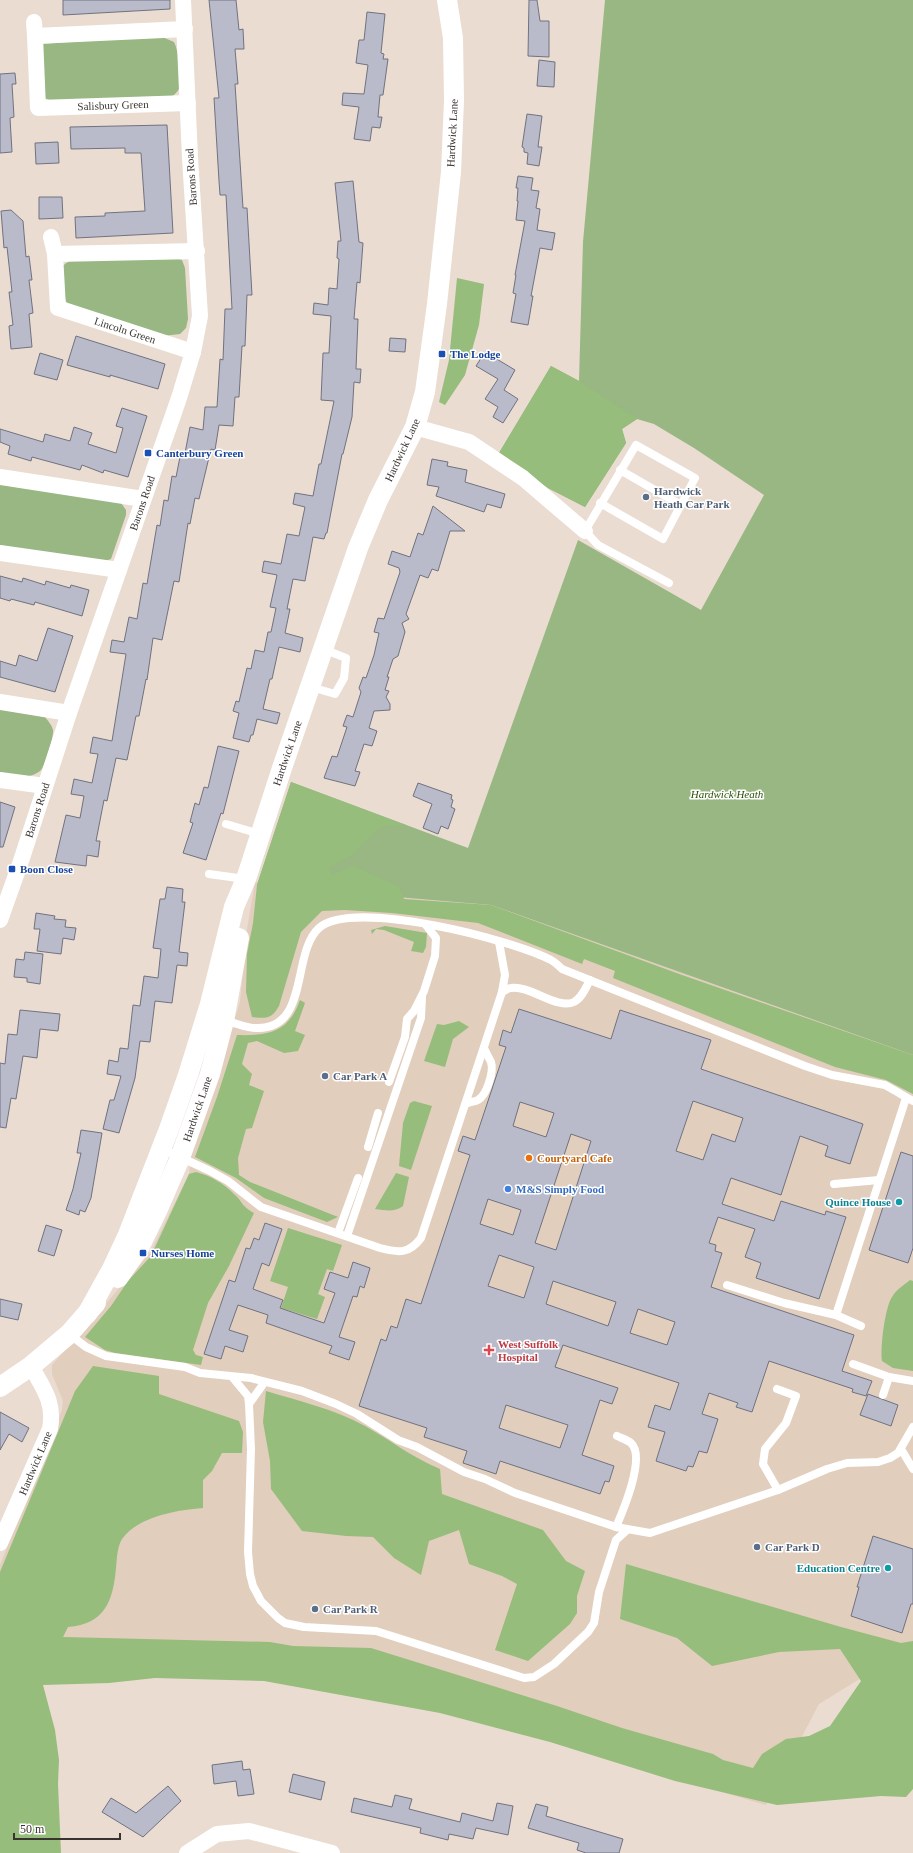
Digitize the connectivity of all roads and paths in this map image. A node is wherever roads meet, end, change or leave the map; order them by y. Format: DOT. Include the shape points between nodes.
graph roads {
  1 [pos="183,0"];
  2 [pos="447,0"];
  3 [pos="185,29"];
  4 [pos="188,102"];
  5 [pos="51,237"];
  6 [pos="197,251"];
  7 [pos="54,254"];
  8 [pos="193,352"];
  9 [pos="415,427"];
  10 [pos="620,470"];
  11 [pos="0,477"];
  12 [pos="143,499"];
  13 [pos="600,503"];
  14 [pos="681,505"];
  15 [pos="585,531"];
  16 [pos="0,554"];
  17 [pos="120,570"];
  18 [pos="668,584"];
  19 [pos="323,649"];
  20 [pos="310,687"];
  21 [pos="0,702"];
  22 [pos="68,713"];
  23 [pos="0,780"];
  24 [pos="45,786"];
  25 [pos="226,824"];
  26 [pos="260,834"];
  27 [pos="208,874"];
  28 [pos="246,879"];
  29 [pos="0,920"];
  30 [pos="426,925"];
  31 [pos="499,942"];
  32 [pos="590,980"];
  33 [pos="502,992"];
  34 [pos="422,997"];
  35 [pos="230,1022"];
  36 [pos="484,1048"];
  37 [pos="389,1082"];
  38 [pos="192,1090"];
  39 [pos="910,1099"];
  40 [pos="188,1104"];
  41 [pos="466,1104"];
  42 [pos="378,1113"];
  43 [pos="166,1136"];
  44 [pos="368,1147"];
  45 [pos="185,1160"];
  46 [pos="358,1178"];
  47 [pos="879,1180"];
  48 [pos="834,1184"];
  49 [pos="338,1233"];
  50 [pos="347,1236"];
  51 [pos="727,1285"];
  52 [pos="87,1314"];
  53 [pos="836,1315"];
  54 [pos="861,1326"];
  55 [pos="70,1334"];
  56 [pos="853,1364"];
  57 [pos="31,1366"];
  58 [pos="889,1377"];
  59 [pos="233,1378"];
  60 [pos="913,1381"];
  61 [pos="264,1383"];
  62 [pos="0,1387"];
  63 [pos="777,1390"];
  64 [pos="883,1394"];
  65 [pos="249,1404"];
  66 [pos="913,1427"];
  67 [pos="617,1436"];
  68 [pos="901,1449"];
  69 [pos="913,1469"];
  70 [pos="778,1490"];
  71 [pos="616,1527"];
  72 [pos="627,1530"];
  73 [pos="0,1543"];
  74 [pos="187,1853"];
  75 [pos="332,1853"];
  1 -- 3 [label="street, Barons Road"];
  2 -- 9 [label="street, Hardwick Lane" via="453,38 451,172 425,392"];
  3 -- 4 [label="street, Barons Road"];
  3 -- 4 [label="street, Salisbury Green" via="35,29 37,115"];
  4 -- 6 [label="street, Barons Road"];
  5 -- 7 [label="street, Lincoln Green"];
  6 -- 7 [label="street"];
  6 -- 8 [label="street, Barons Road" via="200,316"];
  7 -- 8 [label="street, Lincoln Green" via="58,315"];
  8 -- 12 [label="street, Barons Road"];
  9 -- 15 [label="street" via="469,442 523,478"];
  9 -- 19 [label="street, Hardwick Lane" via="378,500 358,548"];
  10 -- 13 [label="lane"];
  10 -- 14 [label="lane"];
  10 -- 14 [label="lane" via="636,445 695,478"];
  11 -- 12 [label="street"];
  12 -- 17 [label="street, Barons Road"];
  13 -- 14 [label="lane" via="663,539"];
  13 -- 15 [label="lane"];
  15 -- 18 [label="lane" via="598,545"];
  16 -- 17 [label="street"];
  17 -- 22 [label="street, Barons Road"];
  19 -- 20 [label="street, Hardwick Lane"];
  19 -- 20 [label="lane" via="346,658 344,678 335,694"];
  20 -- 26 [label="street, Hardwick Lane"];
  21 -- 22 [label="street"];
  22 -- 24 [label="street, Barons Road"];
  23 -- 24 [label="street"];
  24 -- 29 [label="street, Barons Road"];
  25 -- 26 [label="lane"];
  26 -- 28 [label="street, Hardwick Lane"];
  27 -- 28 [label="lane"];
  28 -- 35 [label="street, Hardwick Lane" via="244,909 235,958"];
  28 -- 43 [label="street, Hardwick Lane" via="234,907 210,1004"];
  30 -- 31 [label="lane"];
  30 -- 34 [label="lane" via="436,938 435,956"];
  30 -- 35 [label="lane" via="380,917 364,917 344,919 319,928 311,939 291,1009 283,1019 271,1026 257,1028"];
  31 -- 32 [label="lane" via="516,945 552,960 562,969"];
  31 -- 33 [label="lane" via="505,975"];
  32 -- 33 [label="lane" via="583,994 574,1002 562,1003 526,990 512,988"];
  32 -- 39 [label="lane" via="805,1066 832,1075 885,1085"];
  33 -- 36 [label="lane"];
  34 -- 37 [label="lane" via="407,1019 405,1037"];
  34 -- 50 [label="lane" via="421,1018"];
  35 -- 38 [label="lane" via="216,1022 212,1027"];
  35 -- 45 [label="street, Hardwick Lane" via="210,1074"];
  36 -- 41 [label="lane"];
  36 -- 41 [label="lane" via="491,1063 489,1080 483,1095 478,1100"];
  39 -- 47 [label="lane"];
  40 -- 43 [label="lane"];
  41 -- 50 [label="lane" via="421,1238 415,1246 406,1251 396,1252"];
  42 -- 44 [label="lane"];
  43 -- 45 [label="lane" via="167,1151"];
  43 -- 52 [label="street, Hardwick Lane" via="127,1237"];
  45 -- 49 [label="lane" via="228,1181 261,1207"];
  45 -- 52 [label="street, Hardwick Lane" via="170,1180 139,1248 118,1278"];
  46 -- 49 [label="lane"];
  47 -- 48 [label="lane"];
  47 -- 53 [label="lane"];
  49 -- 50 [label="lane"];
  51 -- 53 [label="lane" via="784,1303"];
  52 -- 55 [label="street, Hardwick Lane"];
  53 -- 54 [label="lane"];
  55 -- 57 [label="street, Hardwick Lane"];
  55 -- 59 [label="lane" via="86,1347 106,1356 185,1367 200,1373"];
  56 -- 58 [label="lane"];
  57 -- 62 [label="street"];
  57 -- 73 [label="street, Hardwick Lane" via="51,1403 50,1429"];
  58 -- 60 [label="lane"];
  58 -- 64 [label="lane"];
  59 -- 61 [label="lane" via="251,1378"];
  59 -- 65 [label="lane" via="248,1396"];
  61 -- 65 [label="lane"];
  61 -- 71 [label="lane" via="302,1391 336,1404 398,1440 464,1472 515,1493"];
  63 -- 70 [label="lane" via="796,1396 786,1424 766,1448 763,1464"];
  65 -- 72 [label="lane" via="250,1574 261,1601 285,1623 304,1628 376,1631 524,1678 534,1677 554,1664 594,1623 599,1592 616,1540"];
  66 -- 68 [label="lane"];
  67 -- 71 [label="lane" via="631,1443 635,1451 636,1464"];
  68 -- 69 [label="lane"];
  68 -- 70 [label="lane" via="890,1458 827,1469"];
  70 -- 72 [label="lane" via="650,1533"];
  71 -- 72 [label="lane"];
  74 -- 75 [label="street" via="217,1834 249,1831"];
}
